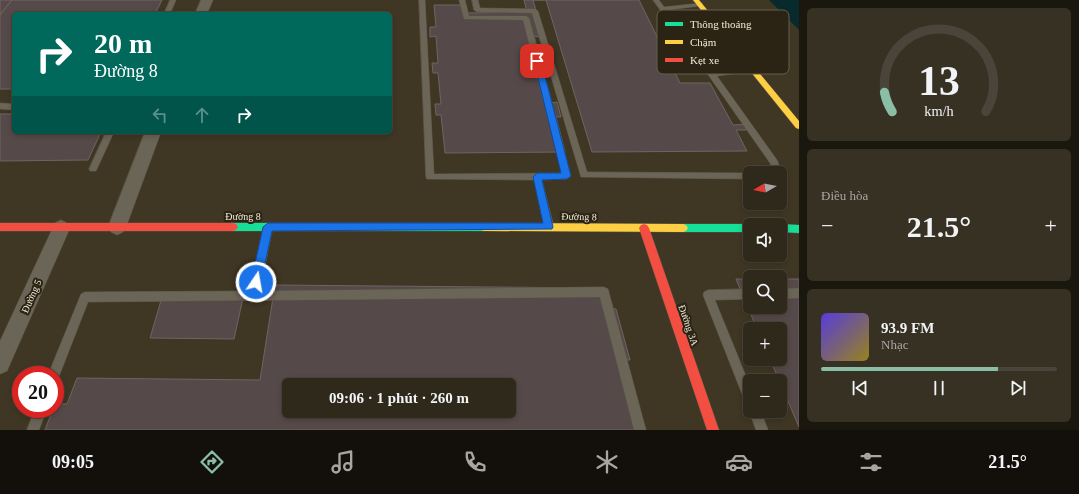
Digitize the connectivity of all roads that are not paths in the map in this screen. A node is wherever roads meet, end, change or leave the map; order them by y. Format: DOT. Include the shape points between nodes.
graph roads {
  1 [pos="173,0"];
  2 [pos="207,0"];
  3 [pos="422,0"];
  4 [pos="462,0"];
  5 [pos="475,0"];
  6 [pos="656,0"];
  7 [pos="698,2"];
  8 [pos="663,9"];
  9 [pos="705,10"];
  10 [pos="168,12"];
  11 [pos="202,12"];
  12 [pos="712,74"];
  13 [pos="757,74"];
  14 [pos="0,106"];
  15 [pos="12,106"];
  16 [pos="799,126"];
  17 [pos="109,134"];
  18 [pos="152,134"];
  19 [pos="776,166"];
  20 [pos="93,169"];
  21 [pos="743,176"];
  22 [pos="537,177"];
  23 [pos="0,227"];
  24 [pos="117,227"];
  25 [pos="268,227"];
  26 [pos="548,227"];
  27 [pos="61,228"];
  28 [pos="644,228"];
  29 [pos="743,228"];
  30 [pos="787,228"];
  31 [pos="799,229"];
  32 [pos="799,293"];
  33 [pos="743,294"];
  34 [pos="787,294"];
  35 [pos="254,295"];
  36 [pos="0,364"];
  37 [pos="58,366"];
  38 [pos="743,382"];
  39 [pos="38,418"];
  40 [pos="758,418"];
  41 [pos="33,430"];
  42 [pos="640,430"];
  43 [pos="712,430"];
  44 [pos="762,430"];
  1 -- 10 [label="lane"];
  2 -- 11 [label="street"];
  3 -- 22 [label="lane" via="430,177"];
  4 -- 22 [label="lane" via="466,18 526,18 567,176"];
  5 -- 21 [label="lane" via="477,10 535,11 584,175"];
  6 -- 8 [label="lane"];
  7 -- 8 [label="lane"];
  7 -- 9 [label="street"];
  12 -- 19 [label="lane"];
  13 -- 16 [label="street"];
  14 -- 15 [label="lane"];
  17 -- 20 [label="lane"];
  18 -- 24 [label="street"];
  22 -- 26 [label="lane"];
  23 -- 27 [label="street, Đường 8"];
  24 -- 25 [label="street, Đường 8"];
  24 -- 27 [label="street, Đường 8"];
  25 -- 26 [label="street, Đường 8"];
  25 -- 35 [label="lane"];
  26 -- 28 [label="street, Đường 8"];
  27 -- 36 [label="street, Đường 5"];
  28 -- 29 [label="street, Đường 8"];
  28 -- 43 [label="street, Đường 3A"];
  30 -- 31 [label="street"];
  32 -- 34 [label="lane"];
  33 -- 38 [label="lane" via="708,295"];
  35 -- 37 [label="lane" via="85,296"];
  35 -- 42 [label="lane" via="604,292"];
  39 -- 41 [label="lane"];
  40 -- 44 [label="lane"];
}
